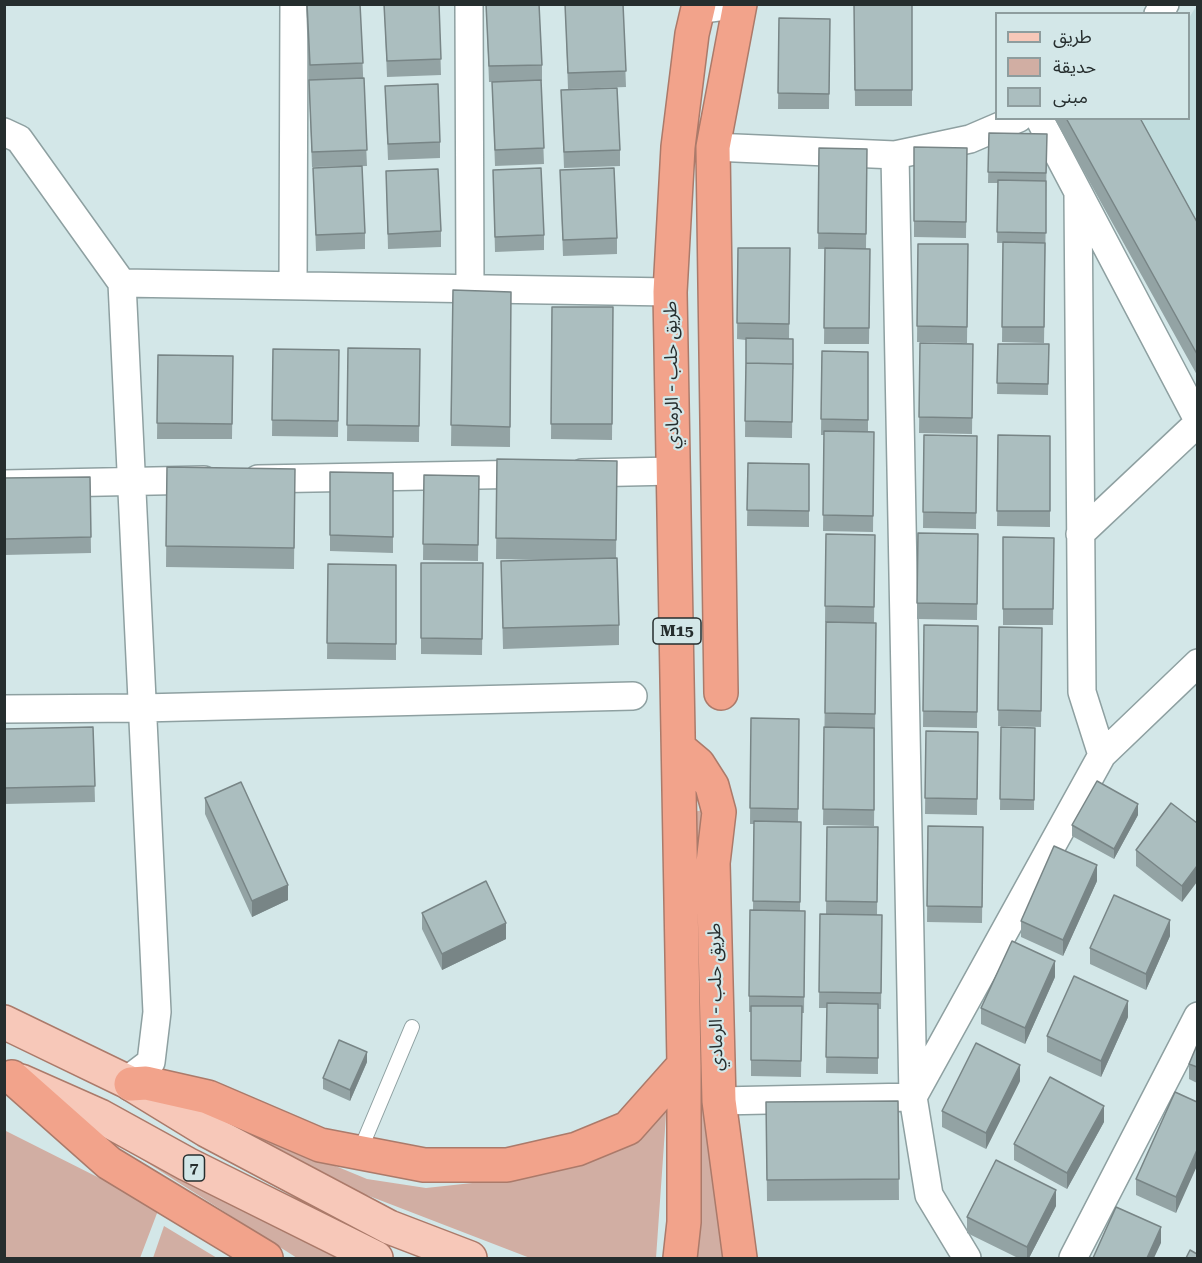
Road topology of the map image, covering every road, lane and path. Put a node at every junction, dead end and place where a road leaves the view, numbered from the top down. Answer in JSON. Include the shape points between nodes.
{"nodes":[{"id":1,"x":294,"y":4,"type":"edge"},
{"id":2,"x":469,"y":4,"type":"edge"},
{"id":3,"x":740,"y":5,"type":"edge"},
{"id":4,"x":698,"y":7,"type":"edge"},
{"id":5,"x":1014,"y":120,"type":"edge"},
{"id":6,"x":1040,"y":120,"type":"edge"},
{"id":7,"x":4,"y":132,"type":"edge"},
{"id":8,"x":713,"y":147,"type":"junction"},
{"id":9,"x":895,"y":155,"type":"junction"},
{"id":10,"x":1078,"y":195,"type":"junction"},
{"id":11,"x":122,"y":283,"type":"junction"},
{"id":12,"x":293,"y":286,"type":"junction"},
{"id":13,"x":470,"y":289,"type":"junction"},
{"id":14,"x":670,"y":292,"type":"junction"},
{"id":15,"x":1197,"y":421,"type":"edge"},
{"id":16,"x":674,"y":471,"type":"junction"},
{"id":17,"x":131,"y":482,"type":"junction"},
{"id":18,"x":4,"y":484,"type":"edge"},
{"id":19,"x":1080,"y":534,"type":"junction"},
{"id":20,"x":720,"y":598,"type":"junction"},
{"id":21,"x":677,"y":601,"type":"junction"},
{"id":22,"x":1197,"y":663,"type":"edge"},
{"id":23,"x":721,"y":693,"type":"dead end"},
{"id":24,"x":633,"y":696,"type":"dead end"},
{"id":25,"x":142,"y":708,"type":"junction"},
{"id":26,"x":4,"y":709,"type":"edge"},
{"id":27,"x":679,"y":748,"type":"junction"},
{"id":28,"x":1102,"y":755,"type":"junction"},
{"id":29,"x":1197,"y":1016,"type":"edge"},
{"id":30,"x":4,"y":1022,"type":"edge"},
{"id":31,"x":412,"y":1027,"type":"dead end"},
{"id":32,"x":684,"y":1065,"type":"junction"},
{"id":33,"x":8,"y":1075,"type":"edge"},
{"id":34,"x":128,"y":1083,"type":"junction"},
{"id":35,"x":912,"y":1097,"type":"junction"},
{"id":36,"x":719,"y":1101,"type":"junction"},
{"id":37,"x":359,"y":1153,"type":"junction"},
{"id":38,"x":266,"y":1258,"type":"edge"},
{"id":39,"x":376,"y":1258,"type":"edge"},
{"id":40,"x":470,"y":1258,"type":"edge"},
{"id":41,"x":680,"y":1258,"type":"edge"},
{"id":42,"x":740,"y":1258,"type":"edge"},
{"id":43,"x":967,"y":1258,"type":"edge"},
{"id":44,"x":1073,"y":1258,"type":"edge"}],
"edges":[{"from":1,"to":12,"type":"street"},
{"from":2,"to":13,"type":"street"},
{"from":3,"to":4,"type":"street"},
{"from":3,"to":8,"type":"highway","number":"M15"},
{"from":4,"to":14,"type":"highway","name":"طريق حلب - الرمادي","number":"M15","via":[[678,147]]},
{"from":5,"to":9,"type":"street","via":[[970,139]]},
{"from":6,"to":10,"type":"street"},
{"from":7,"to":11,"type":"street","via":[[18,139]]},
{"from":8,"to":9,"type":"street"},
{"from":8,"to":20,"type":"highway","number":"M15"},
{"from":9,"to":35,"type":"street"},
{"from":10,"to":15,"type":"street"},
{"from":10,"to":19,"type":"street"},
{"from":11,"to":12,"type":"street"},
{"from":11,"to":17,"type":"street"},
{"from":12,"to":13,"type":"street"},
{"from":13,"to":14,"type":"street"},
{"from":14,"to":16,"type":"highway","name":"طريق حلب - الرمادي","number":"M15"},
{"from":15,"to":19,"type":"street"},
{"from":16,"to":17,"type":"street"},
{"from":16,"to":21,"type":"highway","name":"طريق حلب - الرمادي","number":"M15"},
{"from":17,"to":18,"type":"street"},
{"from":17,"to":25,"type":"street"},
{"from":19,"to":28,"type":"street","via":[[1082,692]]},
{"from":20,"to":21,"type":"highway"},
{"from":20,"to":23,"type":"highway","number":"M15"},
{"from":21,"to":27,"type":"highway","name":"طريق حلب - الرمادي","number":"M15"},
{"from":22,"to":28,"type":"street"},
{"from":24,"to":25,"type":"street"},
{"from":25,"to":26,"type":"street"},
{"from":25,"to":34,"type":"street","via":[[157,1012],[151,1062]]},
{"from":27,"to":32,"type":"highway","name":"طريق حلب - الرمادي","number":"M15"},
{"from":27,"to":36,"type":"highway","name":"طريق حلب - الرمادي","via":[[698,764],[712,786],[719,812],[713,863]]},
{"from":28,"to":35,"type":"street"},
{"from":29,"to":44,"type":"street"},
{"from":30,"to":34,"type":"main road","number":"7"},
{"from":31,"to":37,"type":"lane"},
{"from":32,"to":37,"type":"highway","via":[[628,1128],[578,1149],[507,1165],[424,1165]]},
{"from":32,"to":41,"type":"highway","name":"طريق حلب - الرمادي","number":"M15","via":[[684,1221]]},
{"from":33,"to":38,"type":"highway","via":[[109,1163]]},
{"from":33,"to":39,"type":"main road","number":"7","via":[[100,1116]]},
{"from":34,"to":37,"type":"highway","via":[[146,1083],[208,1097],[320,1145]]},
{"from":34,"to":40,"type":"main road","number":"7","via":[[206,1130],[389,1227]]},
{"from":35,"to":36,"type":"street"},
{"from":35,"to":43,"type":"street","via":[[929,1195]]},
{"from":36,"to":42,"type":"highway","name":"طريق حلب - الرمادي"}]}
